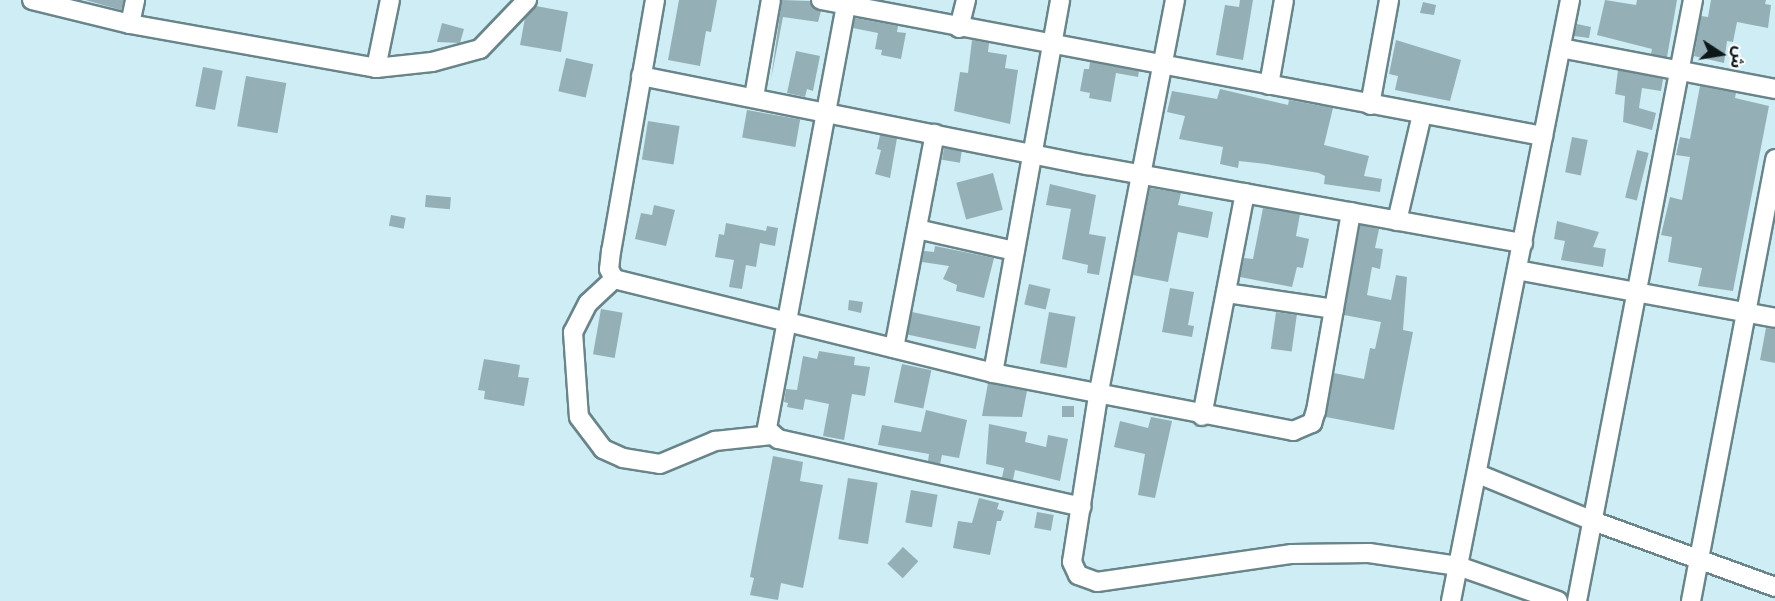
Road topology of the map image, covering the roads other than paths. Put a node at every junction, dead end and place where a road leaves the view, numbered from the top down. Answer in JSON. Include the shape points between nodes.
{"nodes":[{"id":1,"x":32,"y":0,"type":"edge"},
{"id":2,"x":135,"y":0,"type":"edge"},
{"id":3,"x":390,"y":0,"type":"edge"},
{"id":4,"x":527,"y":0,"type":"edge"},
{"id":5,"x":656,"y":0,"type":"edge"},
{"id":6,"x":771,"y":0,"type":"edge"},
{"id":7,"x":821,"y":0,"type":"edge"},
{"id":8,"x":966,"y":0,"type":"edge"},
{"id":9,"x":1060,"y":0,"type":"edge"},
{"id":10,"x":1175,"y":0,"type":"edge"},
{"id":11,"x":1284,"y":0,"type":"edge"},
{"id":12,"x":1389,"y":0,"type":"edge"},
{"id":13,"x":1570,"y":0,"type":"edge"},
{"id":14,"x":1693,"y":0,"type":"edge"},
{"id":15,"x":847,"y":3,"type":"edge"},
{"id":16,"x":130,"y":24,"type":"junction"},
{"id":17,"x":959,"y":28,"type":"junction"},
{"id":18,"x":1052,"y":45,"type":"junction"},
{"id":19,"x":1561,"y":48,"type":"junction"},
{"id":20,"x":1163,"y":65,"type":"junction"},
{"id":21,"x":376,"y":68,"type":"junction"},
{"id":22,"x":1680,"y":70,"type":"junction"},
{"id":23,"x":641,"y":76,"type":"junction"},
{"id":24,"x":1269,"y":85,"type":"junction"},
{"id":25,"x":1775,"y":89,"type":"edge"},
{"id":26,"x":754,"y":98,"type":"junction"},
{"id":27,"x":1370,"y":105,"type":"junction"},
{"id":28,"x":826,"y":112,"type":"junction"},
{"id":29,"x":1422,"y":114,"type":"junction"},
{"id":30,"x":935,"y":134,"type":"junction"},
{"id":31,"x":1543,"y":136,"type":"junction"},
{"id":32,"x":1032,"y":153,"type":"junction"},
{"id":33,"x":1775,"y":159,"type":"edge"},
{"id":34,"x":1139,"y":174,"type":"junction"},
{"id":35,"x":1245,"y":192,"type":"junction"},
{"id":36,"x":1351,"y":212,"type":"junction"},
{"id":37,"x":1397,"y":221,"type":"junction"},
{"id":38,"x":917,"y":229,"type":"junction"},
{"id":39,"x":1523,"y":243,"type":"junction"},
{"id":40,"x":1015,"y":251,"type":"junction"},
{"id":41,"x":1517,"y":270,"type":"junction"},
{"id":42,"x":615,"y":279,"type":"junction"},
{"id":43,"x":1226,"y":293,"type":"junction"},
{"id":44,"x":1636,"y":293,"type":"junction"},
{"id":45,"x":1334,"y":309,"type":"junction"},
{"id":46,"x":1747,"y":313,"type":"junction"},
{"id":47,"x":1775,"y":318,"type":"edge"},
{"id":48,"x":788,"y":322,"type":"junction"},
{"id":49,"x":894,"y":348,"type":"junction"},
{"id":50,"x":993,"y":373,"type":"junction"},
{"id":51,"x":1098,"y":396,"type":"junction"},
{"id":52,"x":1202,"y":416,"type":"junction"},
{"id":53,"x":772,"y":435,"type":"junction"},
{"id":54,"x":1478,"y":474,"type":"junction"},
{"id":55,"x":1081,"y":507,"type":"junction"},
{"id":56,"x":1593,"y":521,"type":"junction"},
{"id":57,"x":1698,"y":560,"type":"junction"},
{"id":58,"x":1458,"y":566,"type":"junction"},
{"id":59,"x":1775,"y":587,"type":"edge"},
{"id":60,"x":1451,"y":601,"type":"edge"},
{"id":61,"x":1558,"y":601,"type":"edge"},
{"id":62,"x":1577,"y":601,"type":"edge"},
{"id":63,"x":1691,"y":601,"type":"edge"}],
"edges":[{"from":1,"to":16,"type":"street"},
{"from":2,"to":16,"type":"street"},
{"from":3,"to":21,"type":"street"},
{"from":4,"to":21,"type":"street","via":[[480,49],[432,62]]},
{"from":5,"to":23,"type":"street"},
{"from":6,"to":26,"type":"street"},
{"from":7,"to":15,"type":"street"},
{"from":8,"to":17,"type":"street"},
{"from":9,"to":18,"type":"street"},
{"from":10,"to":20,"type":"street"},
{"from":11,"to":24,"type":"street"},
{"from":12,"to":27,"type":"street"},
{"from":13,"to":19,"type":"street"},
{"from":14,"to":22,"type":"street"},
{"from":15,"to":17,"type":"street"},
{"from":15,"to":28,"type":"street"},
{"from":16,"to":21,"type":"street"},
{"from":17,"to":18,"type":"street"},
{"from":18,"to":20,"type":"street"},
{"from":18,"to":32,"type":"street"},
{"from":19,"to":22,"type":"street"},
{"from":19,"to":31,"type":"street"},
{"from":20,"to":24,"type":"street"},
{"from":20,"to":34,"type":"street"},
{"from":22,"to":25,"type":"street"},
{"from":22,"to":44,"type":"street"},
{"from":23,"to":26,"type":"street"},
{"from":23,"to":42,"type":"street","via":[[611,250],[609,268]]},
{"from":24,"to":27,"type":"street"},
{"from":26,"to":28,"type":"street"},
{"from":27,"to":29,"type":"street"},
{"from":28,"to":30,"type":"street"},
{"from":28,"to":48,"type":"street"},
{"from":29,"to":31,"type":"street"},
{"from":29,"to":37,"type":"street"},
{"from":30,"to":32,"type":"street"},
{"from":30,"to":38,"type":"street"},
{"from":31,"to":39,"type":"street"},
{"from":32,"to":34,"type":"street"},
{"from":32,"to":40,"type":"street"},
{"from":33,"to":46,"type":"street"},
{"from":34,"to":35,"type":"street"},
{"from":34,"to":51,"type":"street"},
{"from":35,"to":36,"type":"street"},
{"from":35,"to":43,"type":"street"},
{"from":36,"to":37,"type":"street"},
{"from":36,"to":45,"type":"street"},
{"from":37,"to":39,"type":"street"},
{"from":38,"to":40,"type":"street"},
{"from":38,"to":49,"type":"street"},
{"from":39,"to":41,"type":"street"},
{"from":40,"to":50,"type":"street"},
{"from":41,"to":44,"type":"street"},
{"from":41,"to":54,"type":"street"},
{"from":42,"to":48,"type":"street"},
{"from":42,"to":53,"type":"street","via":[[588,303],[573,332],[579,417],[603,449],[623,458],[660,464],[715,441]]},
{"from":43,"to":45,"type":"street"},
{"from":43,"to":52,"type":"street"},
{"from":44,"to":46,"type":"street"},
{"from":44,"to":56,"type":"street"},
{"from":45,"to":52,"type":"street","via":[[1316,411],[1305,428],[1293,431]]},
{"from":46,"to":47,"type":"street"},
{"from":46,"to":57,"type":"street"},
{"from":48,"to":49,"type":"street"},
{"from":48,"to":53,"type":"street","via":[[766,421]]},
{"from":49,"to":50,"type":"street"},
{"from":50,"to":51,"type":"street"},
{"from":51,"to":52,"type":"street"},
{"from":51,"to":55,"type":"street"},
{"from":53,"to":55,"type":"street","via":[[778,440]]},
{"from":54,"to":56,"type":"street"},
{"from":54,"to":58,"type":"street"},
{"from":55,"to":58,"type":"street","via":[[1072,562],[1084,580],[1172,573],[1292,554],[1338,552]]},
{"from":56,"to":57,"type":"street"},
{"from":56,"to":62,"type":"street"},
{"from":57,"to":59,"type":"street"},
{"from":57,"to":63,"type":"street"},
{"from":58,"to":60,"type":"street"},
{"from":58,"to":61,"type":"street"}]}
